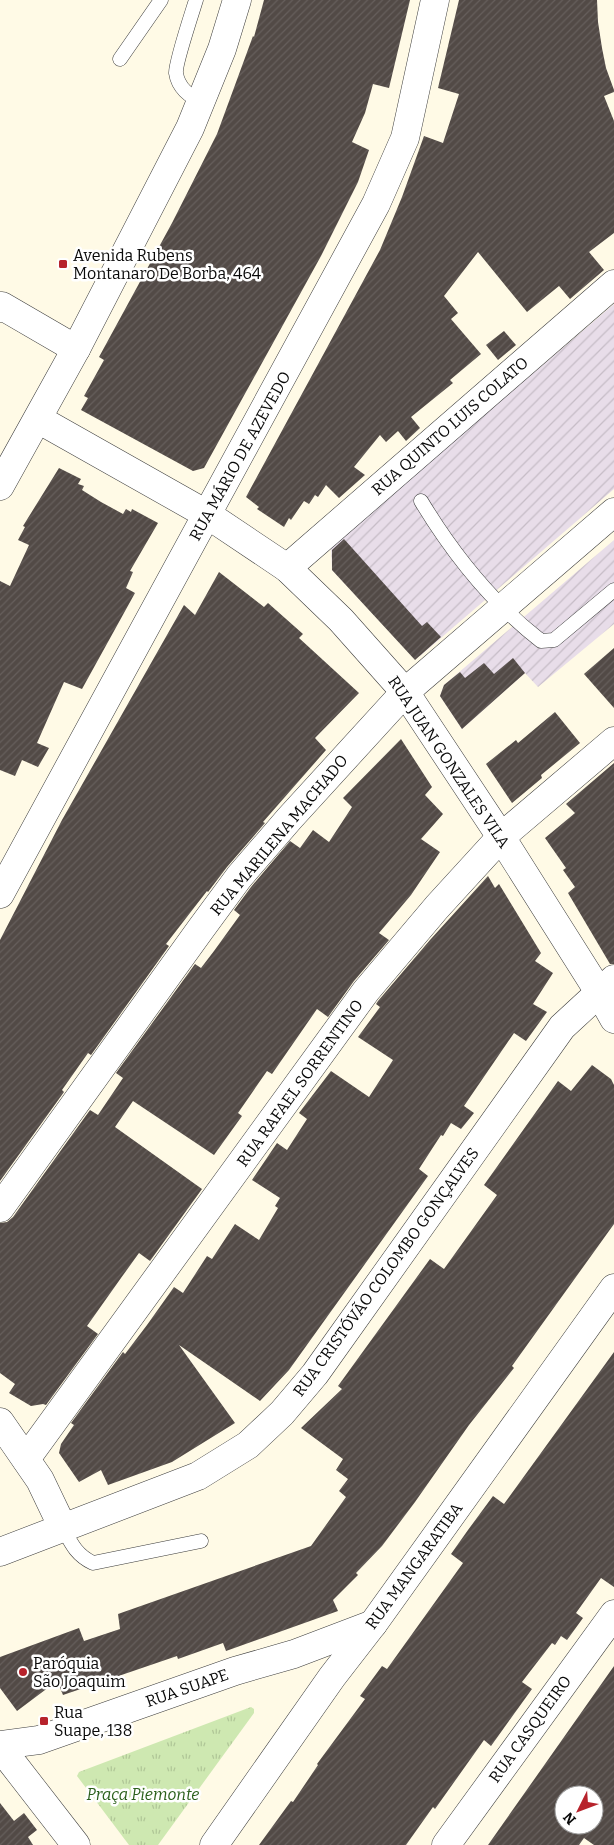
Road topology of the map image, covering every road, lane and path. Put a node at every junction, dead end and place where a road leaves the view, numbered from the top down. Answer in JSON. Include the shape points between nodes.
{"nodes":[{"id":1,"x":161,"y":0,"type":"edge"},
{"id":2,"x":196,"y":0,"type":"edge"},
{"id":3,"x":237,"y":0,"type":"edge"},
{"id":4,"x":435,"y":0,"type":"edge"},
{"id":5,"x":120,"y":58,"type":"dead end"},
{"id":6,"x":202,"y":101,"type":"junction"},
{"id":7,"x":614,"y":284,"type":"edge"},
{"id":8,"x":0,"y":308,"type":"edge"},
{"id":9,"x":76,"y":349,"type":"junction"},
{"id":10,"x":38,"y":419,"type":"junction"},
{"id":11,"x":0,"y":486,"type":"edge"},
{"id":12,"x":421,"y":501,"type":"dead end"},
{"id":13,"x":614,"y":512,"type":"edge"},
{"id":14,"x":208,"y":515,"type":"junction"},
{"id":15,"x":287,"y":568,"type":"junction"},
{"id":16,"x":614,"y":590,"type":"edge"},
{"id":17,"x":503,"y":608,"type":"junction"},
{"id":18,"x":405,"y":692,"type":"junction"},
{"id":19,"x":614,"y":741,"type":"edge"},
{"id":20,"x":501,"y":837,"type":"junction"},
{"id":21,"x":0,"y":894,"type":"edge"},
{"id":22,"x":606,"y":985,"type":"edge"},
{"id":23,"x":614,"y":1019,"type":"edge"},
{"id":24,"x":0,"y":1208,"type":"edge"},
{"id":25,"x":614,"y":1288,"type":"edge"},
{"id":26,"x":0,"y":1422,"type":"edge"},
{"id":27,"x":26,"y":1459,"type":"junction"},
{"id":28,"x":63,"y":1528,"type":"junction"},
{"id":29,"x":201,"y":1541,"type":"dead end"},
{"id":30,"x":0,"y":1552,"type":"edge"},
{"id":31,"x":614,"y":1614,"type":"edge"},
{"id":32,"x":373,"y":1624,"type":"junction"},
{"id":33,"x":0,"y":1746,"type":"edge"},
{"id":34,"x":76,"y":1845,"type":"edge"},
{"id":35,"x":214,"y":1845,"type":"edge"},
{"id":36,"x":446,"y":1845,"type":"edge"}],
"edges":[{"from":1,"to":5,"type":"lane"},
{"from":2,"to":6,"type":"lane","via":[[176,72],[182,88],[191,98]]},
{"from":3,"to":6,"type":"street"},
{"from":4,"to":14,"type":"street","name":"RUA MÁRIO DE AZEVEDO","via":[[405,138],[376,204]]},
{"from":6,"to":9,"type":"street"},
{"from":7,"to":15,"type":"street","name":"RUA QUINTO LUIS COLATO"},
{"from":8,"to":9,"type":"street","via":[[2,306]]},
{"from":9,"to":10,"type":"street"},
{"from":10,"to":11,"type":"street"},
{"from":10,"to":14,"type":"street","name":"RUA JUAN GONZALES VILA"},
{"from":12,"to":17,"type":"lane","via":[[456,555]]},
{"from":13,"to":17,"type":"street","name":"RUA MARILENA MACHADO"},
{"from":14,"to":15,"type":"street","name":"RUA JUAN GONZALES VILA"},
{"from":14,"to":21,"type":"street","name":"RUA MÁRIO DE AZEVEDO"},
{"from":15,"to":18,"type":"street","name":"RUA JUAN GONZALES VILA","via":[[341,620]]},
{"from":16,"to":17,"type":"lane","via":[[554,640],[541,641]]},
{"from":17,"to":18,"type":"street","name":"RUA MARILENA MACHADO"},
{"from":18,"to":20,"type":"street","name":"RUA JUAN GONZALES VILA"},
{"from":18,"to":24,"type":"street","name":"RUA MARILENA MACHADO","via":[[239,877]]},
{"from":19,"to":20,"type":"street","name":"RUA RAFAEL SORRENTINO"},
{"from":20,"to":22,"type":"street","name":"RUA JUAN GONZALES VILA"},
{"from":20,"to":27,"type":"street","name":"RUA RAFAEL SORRENTINO","via":[[366,991]]},
{"from":22,"to":23,"type":"street","name":"RUA JUAN GONZALES VILA"},
{"from":22,"to":28,"type":"street","name":"RUA CRISTÓVÃO COLOMBO GONÇALVES","via":[[562,1027],[315,1374],[282,1413],[248,1445],[198,1476]]},
{"from":25,"to":32,"type":"street","name":"RUA MANGARATIBA"},
{"from":26,"to":27,"type":"street"},
{"from":27,"to":28,"type":"street"},
{"from":28,"to":29,"type":"lane","via":[[75,1551],[93,1563]]},
{"from":28,"to":30,"type":"street","name":"RUA CRISTÓVÃO COLOMBO GONÇALVES"},
{"from":31,"to":36,"type":"street","name":"RUA CASQUEIRO"},
{"from":32,"to":33,"type":"street","name":"RUA SUAPE","via":[[40,1740]]},
{"from":32,"to":35,"type":"street","name":"RUA MANGARATIBA"},
{"from":33,"to":34,"type":"street"}]}
